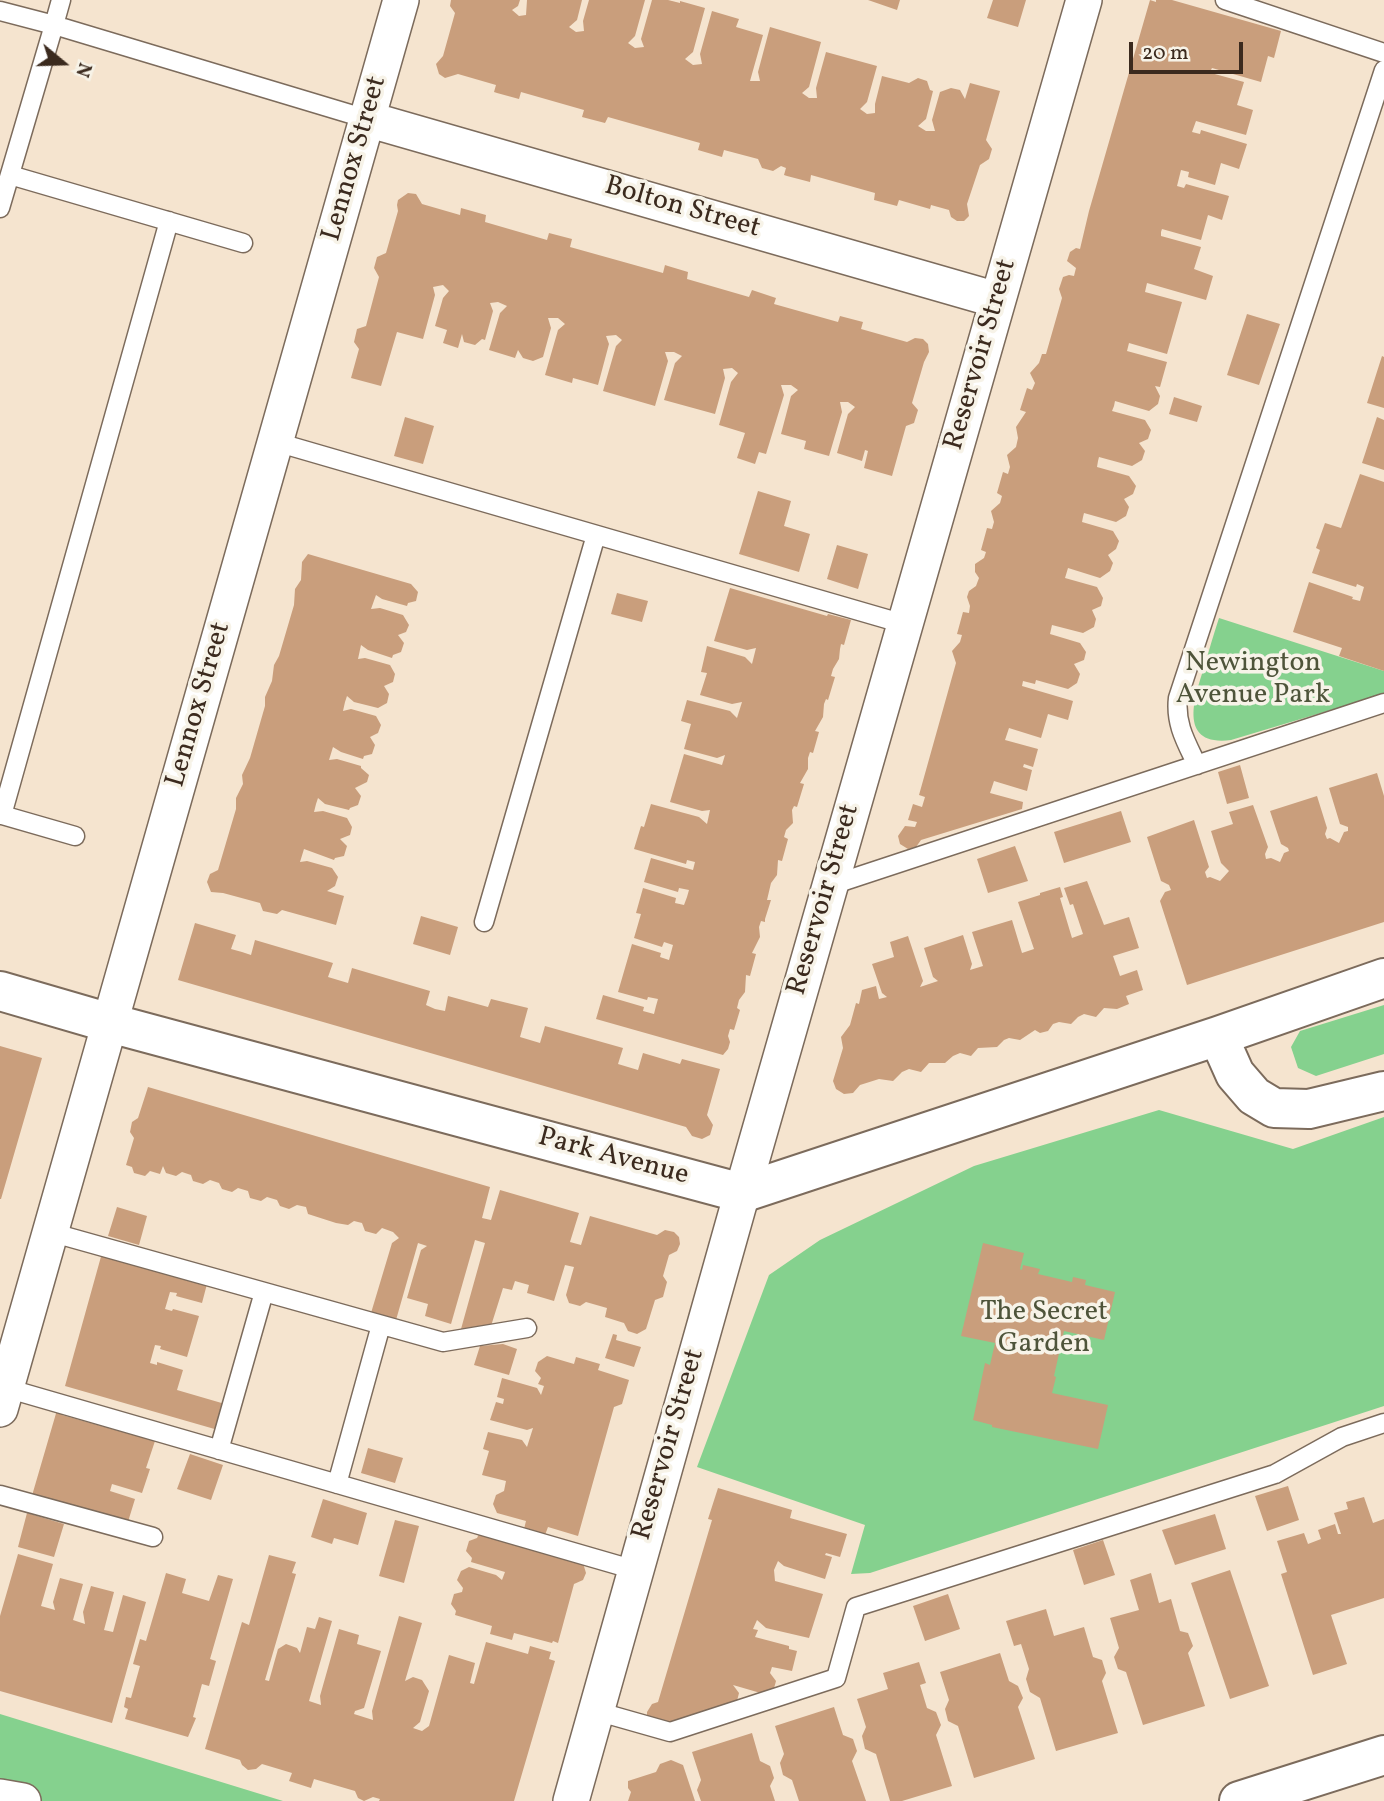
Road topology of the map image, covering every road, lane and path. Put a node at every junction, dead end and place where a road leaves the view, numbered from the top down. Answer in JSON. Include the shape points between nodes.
{"nodes":[{"id":1,"x":61,"y":0,"type":"edge"},
{"id":2,"x":401,"y":0,"type":"edge"},
{"id":3,"x":1084,"y":0,"type":"edge"},
{"id":4,"x":1224,"y":0,"type":"edge"},
{"id":5,"x":0,"y":11,"type":"edge"},
{"id":6,"x":54,"y":25,"type":"junction"},
{"id":7,"x":1384,"y":52,"type":"edge"},
{"id":8,"x":1384,"y":70,"type":"edge"},
{"id":9,"x":367,"y":119,"type":"junction"},
{"id":10,"x":10,"y":175,"type":"junction"},
{"id":11,"x":0,"y":208,"type":"edge"},
{"id":12,"x":169,"y":221,"type":"junction"},
{"id":13,"x":243,"y":243,"type":"dead end"},
{"id":14,"x":997,"y":300,"type":"junction"},
{"id":15,"x":276,"y":442,"type":"junction"},
{"id":16,"x":596,"y":535,"type":"junction"},
{"id":17,"x":904,"y":624,"type":"junction"},
{"id":18,"x":1384,"y":703,"type":"edge"},
{"id":19,"x":1197,"y":765,"type":"junction"},
{"id":20,"x":1,"y":815,"type":"edge"},
{"id":21,"x":75,"y":836,"type":"dead end"},
{"id":22,"x":829,"y":886,"type":"junction"},
{"id":23,"x":484,"y":922,"type":"dead end"},
{"id":24,"x":1384,"y":978,"type":"edge"},
{"id":25,"x":0,"y":991,"type":"edge"},
{"id":26,"x":110,"y":1023,"type":"junction"},
{"id":27,"x":1218,"y":1036,"type":"junction"},
{"id":28,"x":1384,"y":1091,"type":"edge"},
{"id":29,"x":742,"y":1192,"type":"junction"},
{"id":30,"x":50,"y":1232,"type":"junction"},
{"id":31,"x":264,"y":1292,"type":"junction"},
{"id":32,"x":381,"y":1325,"type":"junction"},
{"id":33,"x":527,"y":1328,"type":"dead end"},
{"id":34,"x":3,"y":1399,"type":"edge"},
{"id":35,"x":1384,"y":1423,"type":"edge"},
{"id":36,"x":219,"y":1450,"type":"junction"},
{"id":37,"x":337,"y":1483,"type":"junction"},
{"id":38,"x":0,"y":1495,"type":"edge"},
{"id":39,"x":153,"y":1536,"type":"dead end"},
{"id":40,"x":635,"y":1570,"type":"junction"},
{"id":41,"x":596,"y":1711,"type":"junction"},
{"id":42,"x":1384,"y":1755,"type":"edge"},
{"id":43,"x":0,"y":1797,"type":"edge"},
{"id":44,"x":23,"y":1801,"type":"edge"},
{"id":45,"x":570,"y":1801,"type":"edge"},
{"id":46,"x":1239,"y":1801,"type":"edge"}],
"edges":[{"from":1,"to":6,"type":"lane"},
{"from":2,"to":9,"type":"street","name":"Lennox Street"},
{"from":3,"to":14,"type":"street","name":"Reservoir Street"},
{"from":4,"to":7,"type":"lane"},
{"from":5,"to":6,"type":"lane"},
{"from":6,"to":9,"type":"lane"},
{"from":6,"to":10,"type":"lane"},
{"from":8,"to":19,"type":"lane","via":[[1178,698],[1178,724]]},
{"from":9,"to":14,"type":"street","name":"Bolton Street"},
{"from":9,"to":15,"type":"street","name":"Lennox Street"},
{"from":10,"to":11,"type":"lane"},
{"from":10,"to":12,"type":"lane"},
{"from":12,"to":13,"type":"lane"},
{"from":12,"to":20,"type":"lane"},
{"from":14,"to":17,"type":"street","name":"Reservoir Street"},
{"from":15,"to":16,"type":"lane"},
{"from":15,"to":26,"type":"street","name":"Lennox Street"},
{"from":16,"to":17,"type":"lane"},
{"from":16,"to":23,"type":"lane"},
{"from":17,"to":22,"type":"street","name":"Reservoir Street"},
{"from":18,"to":19,"type":"lane"},
{"from":19,"to":22,"type":"lane"},
{"from":20,"to":21,"type":"lane"},
{"from":22,"to":29,"type":"street","name":"Reservoir Street"},
{"from":24,"to":27,"type":"street"},
{"from":25,"to":26,"type":"street","name":"Park Avenue"},
{"from":26,"to":29,"type":"street","name":"Park Avenue"},
{"from":26,"to":30,"type":"street","name":"Lennox Street"},
{"from":27,"to":28,"type":"street","via":[[1235,1074],[1254,1096],[1274,1108],[1308,1110]]},
{"from":27,"to":29,"type":"street"},
{"from":29,"to":40,"type":"street","name":"Reservoir Street"},
{"from":30,"to":31,"type":"lane"},
{"from":30,"to":34,"type":"street","name":"Lennox Street"},
{"from":31,"to":32,"type":"lane"},
{"from":31,"to":36,"type":"lane"},
{"from":32,"to":33,"type":"lane","via":[[443,1342]]},
{"from":32,"to":37,"type":"lane"},
{"from":34,"to":36,"type":"lane"},
{"from":35,"to":41,"type":"lane","via":[[1342,1437],[1275,1474],[856,1607],[836,1678],[670,1732]]},
{"from":36,"to":37,"type":"lane"},
{"from":37,"to":40,"type":"lane"},
{"from":38,"to":39,"type":"lane"},
{"from":40,"to":41,"type":"street","name":"Reservoir Street"},
{"from":41,"to":45,"type":"street","name":"Reservoir Street"},
{"from":42,"to":46,"type":"street"},
{"from":43,"to":44,"type":"street"}]}
